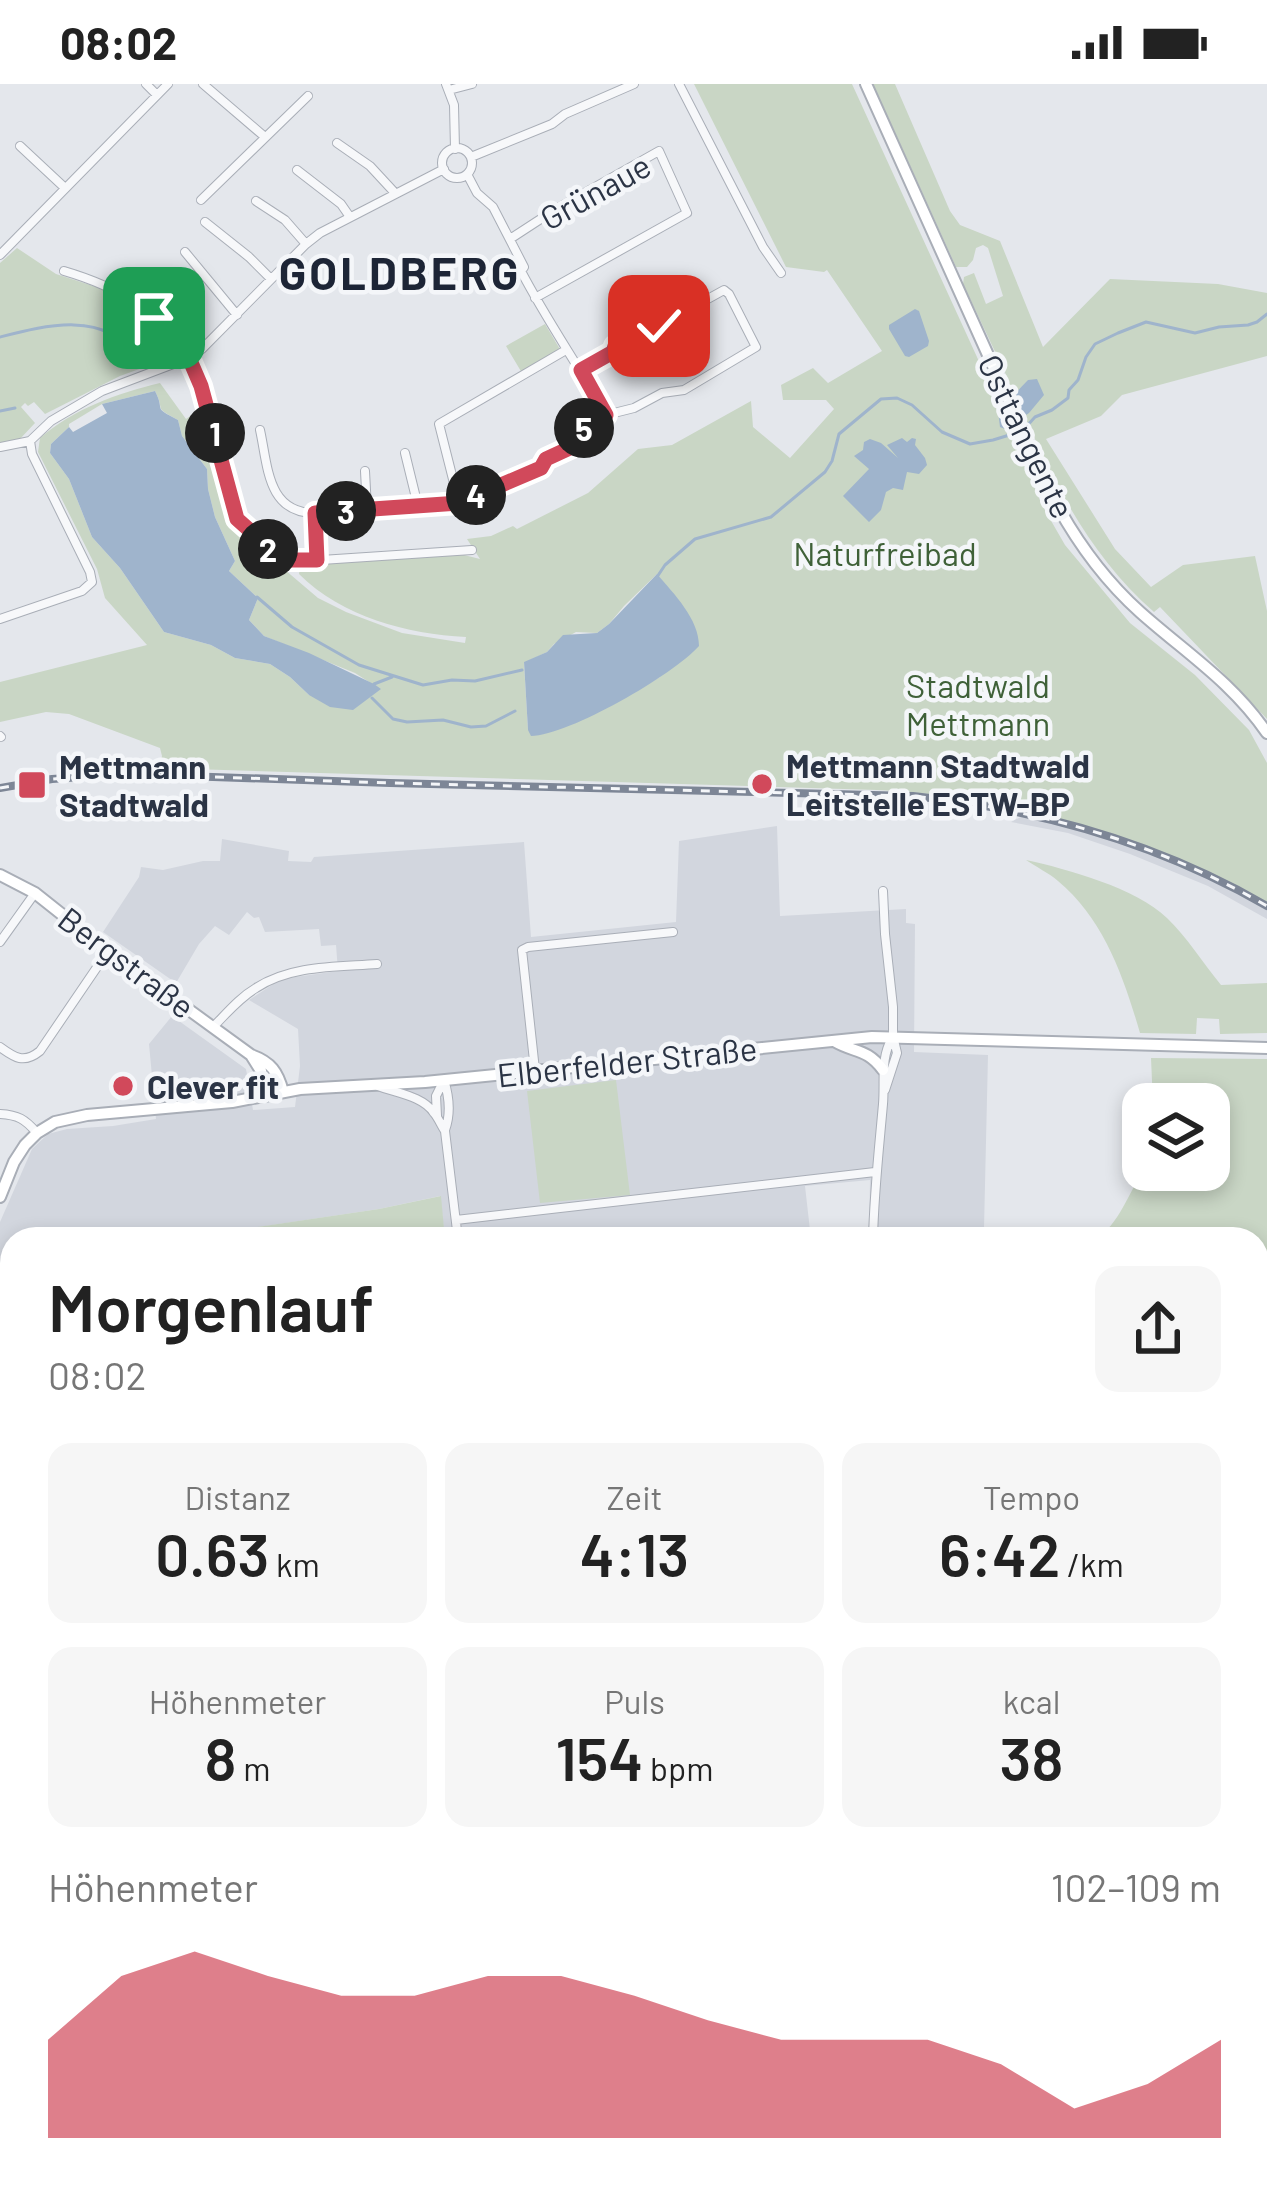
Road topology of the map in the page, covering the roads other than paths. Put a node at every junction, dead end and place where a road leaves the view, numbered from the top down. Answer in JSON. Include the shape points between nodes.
{"nodes":[{"id":1,"x":146,"y":84,"type":"edge"},
{"id":2,"x":168,"y":84,"type":"edge"},
{"id":3,"x":203,"y":84,"type":"edge"},
{"id":4,"x":472,"y":84,"type":"edge"},
{"id":5,"x":634,"y":84,"type":"edge"},
{"id":6,"x":679,"y":84,"type":"edge"},
{"id":7,"x":866,"y":84,"type":"edge"},
{"id":8,"x":447,"y":87,"type":"edge"},
{"id":9,"x":157,"y":95,"type":"junction"},
{"id":10,"x":308,"y":96,"type":"dead end"},
{"id":11,"x":265,"y":137,"type":"junction"},
{"id":12,"x":337,"y":142,"type":"dead end"},
{"id":13,"x":20,"y":146,"type":"dead end"},
{"id":14,"x":454,"y":148,"type":"junction"},
{"id":15,"x":471,"y":157,"type":"junction"},
{"id":16,"x":444,"y":169,"type":"junction"},
{"id":17,"x":296,"y":170,"type":"dead end"},
{"id":18,"x":467,"y":174,"type":"junction"},
{"id":19,"x":65,"y":188,"type":"junction"},
{"id":20,"x":395,"y":193,"type":"junction"},
{"id":21,"x":201,"y":200,"type":"dead end"},
{"id":22,"x":256,"y":200,"type":"dead end"},
{"id":23,"x":350,"y":217,"type":"junction"},
{"id":24,"x":205,"y":222,"type":"dead end"},
{"id":25,"x":510,"y":239,"type":"junction"},
{"id":26,"x":306,"y":244,"type":"junction"},
{"id":27,"x":185,"y":252,"type":"dead end"},
{"id":28,"x":0,"y":255,"type":"edge"},
{"id":29,"x":64,"y":271,"type":"dead end"},
{"id":30,"x":782,"y":273,"type":"dead end"},
{"id":31,"x":271,"y":280,"type":"junction"},
{"id":32,"x":535,"y":298,"type":"junction"},
{"id":33,"x":237,"y":315,"type":"junction"},
{"id":34,"x":566,"y":350,"type":"junction"},
{"id":35,"x":189,"y":358,"type":"junction"},
{"id":36,"x":581,"y":370,"type":"junction"},
{"id":37,"x":606,"y":415,"type":"junction"},
{"id":38,"x":260,"y":430,"type":"dead end"},
{"id":39,"x":30,"y":441,"type":"junction"},
{"id":40,"x":0,"y":447,"type":"edge"},
{"id":41,"x":405,"y":453,"type":"dead end"},
{"id":42,"x":365,"y":471,"type":"dead end"},
{"id":43,"x":459,"y":503,"type":"junction"},
{"id":44,"x":418,"y":506,"type":"junction"},
{"id":45,"x":367,"y":509,"type":"junction"},
{"id":46,"x":315,"y":513,"type":"junction"},
{"id":47,"x":472,"y":550,"type":"dead end"},
{"id":48,"x":317,"y":560,"type":"junction"},
{"id":49,"x":0,"y":619,"type":"edge"},
{"id":50,"x":1267,"y":733,"type":"edge"},
{"id":51,"x":0,"y":875,"type":"edge"},
{"id":52,"x":883,"y":891,"type":"dead end"},
{"id":53,"x":35,"y":893,"type":"junction"},
{"id":54,"x":673,"y":932,"type":"dead end"},
{"id":55,"x":0,"y":942,"type":"edge"},
{"id":56,"x":108,"y":951,"type":"junction"},
{"id":57,"x":377,"y":964,"type":"dead end"},
{"id":58,"x":213,"y":1027,"type":"junction"},
{"id":59,"x":892,"y":1036,"type":"junction"},
{"id":60,"x":831,"y":1040,"type":"junction"},
{"id":61,"x":0,"y":1047,"type":"edge"},
{"id":62,"x":1267,"y":1048,"type":"edge"},
{"id":63,"x":251,"y":1054,"type":"junction"},
{"id":64,"x":535,"y":1070,"type":"junction"},
{"id":65,"x":883,"y":1070,"type":"junction"},
{"id":66,"x":444,"y":1080,"type":"junction"},
{"id":67,"x":376,"y":1085,"type":"junction"},
{"id":68,"x":884,"y":1091,"type":"junction"},
{"id":69,"x":283,"y":1092,"type":"junction"},
{"id":70,"x":266,"y":1096,"type":"junction"},
{"id":71,"x":0,"y":1114,"type":"edge"},
{"id":72,"x":437,"y":1117,"type":"junction"},
{"id":73,"x":445,"y":1131,"type":"junction"},
{"id":74,"x":37,"y":1133,"type":"junction"},
{"id":75,"x":875,"y":1172,"type":"junction"},
{"id":76,"x":0,"y":1197,"type":"edge"},
{"id":77,"x":456,"y":1220,"type":"junction"},
{"id":78,"x":457,"y":1227,"type":"edge"},
{"id":79,"x":873,"y":1227,"type":"edge"}],
"edges":[{"from":1,"to":9,"type":"street"},
{"from":2,"to":9,"type":"street"},
{"from":3,"to":11,"type":"street"},
{"from":4,"to":8,"type":"street"},
{"from":5,"to":15,"type":"street"},
{"from":6,"to":30,"type":"street"},
{"from":7,"to":50,"type":"main road","name":"Osttangente","via":[[1064,517],[1104,575],[1228,685]]},
{"from":8,"to":14,"type":"street"},
{"from":9,"to":19,"type":"street"},
{"from":10,"to":11,"type":"street"},
{"from":11,"to":21,"type":"street"},
{"from":12,"to":20,"type":"street"},
{"from":13,"to":19,"type":"street"},
{"from":14,"to":15,"type":"street"},
{"from":14,"to":16,"type":"street"},
{"from":15,"to":18,"type":"street"},
{"from":16,"to":18,"type":"street"},
{"from":16,"to":20,"type":"street"},
{"from":17,"to":23,"type":"street"},
{"from":18,"to":25,"type":"street"},
{"from":19,"to":28,"type":"street"},
{"from":20,"to":23,"type":"street"},
{"from":22,"to":26,"type":"street"},
{"from":23,"to":26,"type":"street"},
{"from":24,"to":31,"type":"street"},
{"from":25,"to":32,"type":"street"},
{"from":25,"to":32,"type":"street","name":"Grünaue","via":[[659,152],[675,182],[687,213]]},
{"from":26,"to":31,"type":"street"},
{"from":27,"to":33,"type":"street"},
{"from":29,"to":35,"type":"street","via":[[135,302]]},
{"from":31,"to":33,"type":"street"},
{"from":32,"to":34,"type":"street"},
{"from":33,"to":35,"type":"street"},
{"from":34,"to":36,"type":"street"},
{"from":34,"to":43,"type":"street","via":[[440,424]]},
{"from":35,"to":39,"type":"street","via":[[102,391]]},
{"from":35,"to":48,"type":"street","via":[[237,519],[283,560]]},
{"from":36,"to":37,"type":"street"},
{"from":36,"to":37,"type":"street","via":[[720,291],[729,294],[756,347],[684,390]]},
{"from":37,"to":43,"type":"street","via":[[541,468]]},
{"from":38,"to":46,"type":"street","via":[[277,496]]},
{"from":39,"to":40,"type":"street"},
{"from":39,"to":49,"type":"street","via":[[92,582]]},
{"from":41,"to":44,"type":"street"},
{"from":42,"to":45,"type":"street"},
{"from":43,"to":44,"type":"street"},
{"from":44,"to":45,"type":"street"},
{"from":45,"to":46,"type":"street"},
{"from":46,"to":48,"type":"street"},
{"from":47,"to":48,"type":"street"},
{"from":51,"to":53,"type":"main road","name":"Bergstraße"},
{"from":52,"to":59,"type":"street"},
{"from":53,"to":55,"type":"street"},
{"from":53,"to":56,"type":"main road","name":"Bergstraße"},
{"from":54,"to":64,"type":"street","via":[[522,950]]},
{"from":56,"to":58,"type":"main road","name":"Bergstraße"},
{"from":56,"to":61,"type":"street","via":[[40,1051],[19,1059]]},
{"from":57,"to":58,"type":"street","via":[[271,980]]},
{"from":58,"to":63,"type":"main road","name":"Bergstraße"},
{"from":59,"to":60,"type":"main road","name":"Elberfelder Straße"},
{"from":59,"to":62,"type":"main road","name":"Elberfelder Straße"},
{"from":59,"to":65,"type":"street"},
{"from":59,"to":68,"type":"street","via":[[897,1053]]},
{"from":60,"to":64,"type":"main road","name":"Elberfelder Straße"},
{"from":60,"to":65,"type":"main road","via":[[869,1054]]},
{"from":63,"to":69,"type":"main road","name":"Bergstraße","via":[[277,1072]]},
{"from":63,"to":70,"type":"main road"},
{"from":64,"to":66,"type":"main road","name":"Elberfelder Straße"},
{"from":65,"to":68,"type":"street"},
{"from":66,"to":67,"type":"main road","name":"Elberfelder Straße"},
{"from":66,"to":72,"type":"street"},
{"from":66,"to":73,"type":"street"},
{"from":67,"to":69,"type":"main road","name":"Elberfelder Straße"},
{"from":67,"to":72,"type":"street","via":[[414,1098]]},
{"from":68,"to":75,"type":"street"},
{"from":69,"to":70,"type":"main road","name":"Elberfelder Straße"},
{"from":70,"to":74,"type":"main road","name":"Elberfelder Straße","via":[[74,1117]]},
{"from":71,"to":74,"type":"street","via":[[26,1119]]},
{"from":72,"to":73,"type":"street"},
{"from":73,"to":77,"type":"street"},
{"from":74,"to":76,"type":"main road"},
{"from":75,"to":77,"type":"street"},
{"from":75,"to":79,"type":"street"},
{"from":77,"to":78,"type":"street"}]}
